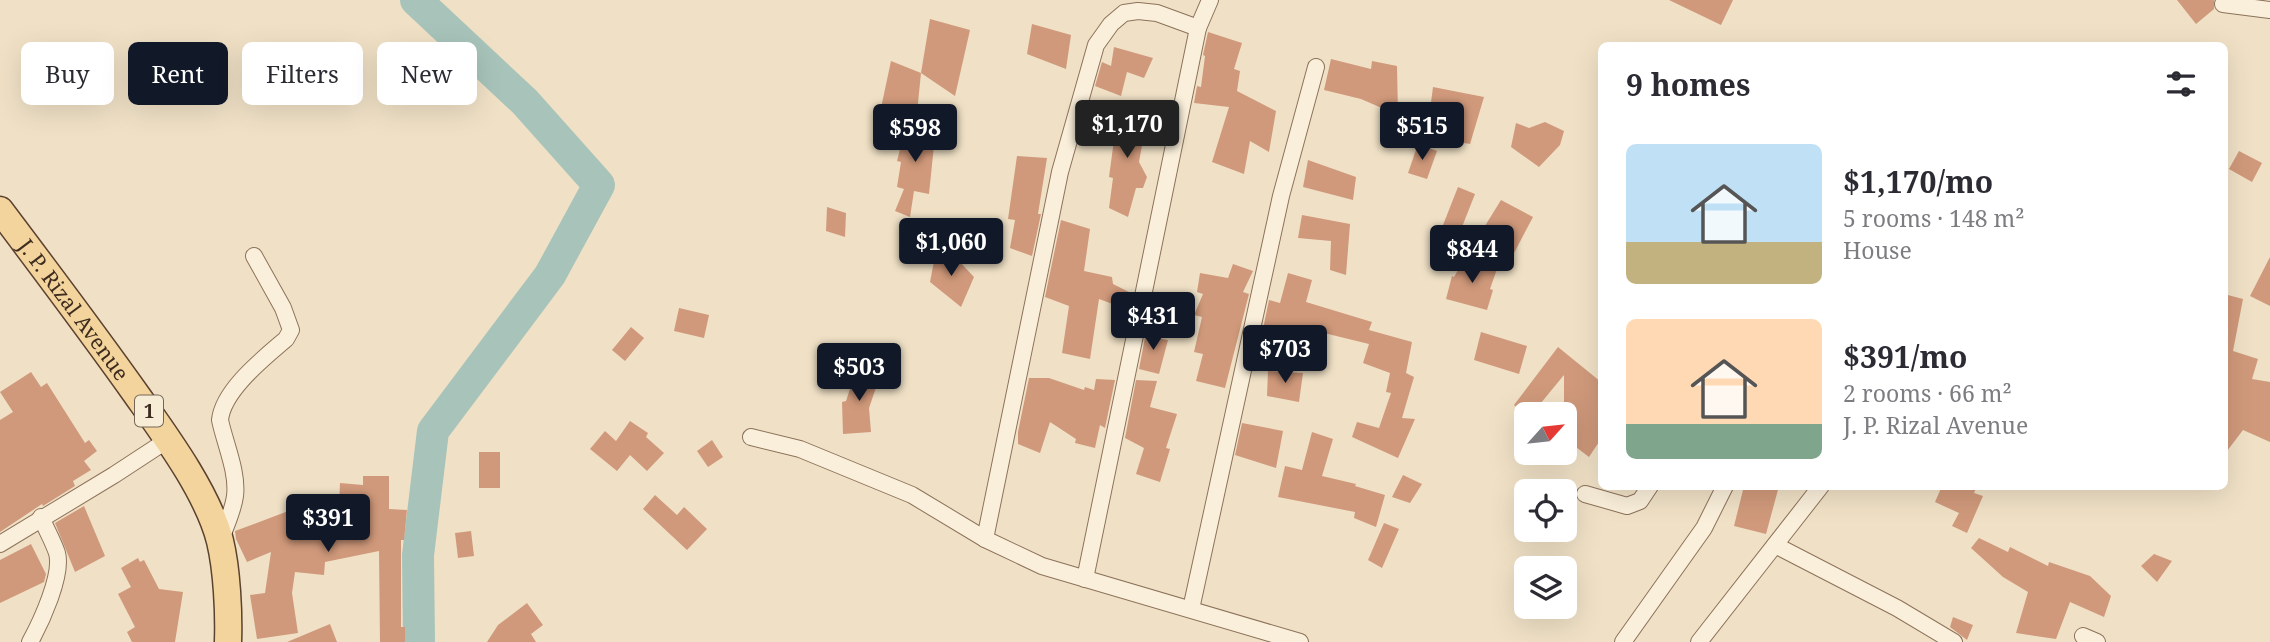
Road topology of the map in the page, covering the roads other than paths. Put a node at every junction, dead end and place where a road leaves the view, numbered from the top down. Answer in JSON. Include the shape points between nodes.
{"nodes":[{"id":1,"x":1210,"y":0,"type":"edge"},
{"id":2,"x":2223,"y":4,"type":"dead end"},
{"id":3,"x":2270,"y":10,"type":"edge"},
{"id":4,"x":1198,"y":29,"type":"junction"},
{"id":5,"x":1316,"y":67,"type":"dead end"},
{"id":6,"x":0,"y":210,"type":"edge"},
{"id":7,"x":254,"y":256,"type":"dead end"},
{"id":8,"x":751,"y":437,"type":"dead end"},
{"id":9,"x":169,"y":439,"type":"junction"},
{"id":10,"x":1647,"y":490,"type":"edge"},
{"id":11,"x":1723,"y":490,"type":"edge"},
{"id":12,"x":1818,"y":490,"type":"edge"},
{"id":13,"x":1585,"y":494,"type":"dead end"},
{"id":14,"x":41,"y":517,"type":"junction"},
{"id":15,"x":985,"y":539,"type":"junction"},
{"id":16,"x":220,"y":541,"type":"junction"},
{"id":17,"x":0,"y":544,"type":"edge"},
{"id":18,"x":1775,"y":545,"type":"junction"},
{"id":19,"x":1085,"y":579,"type":"junction"},
{"id":20,"x":1192,"y":609,"type":"junction"},
{"id":21,"x":30,"y":642,"type":"edge"},
{"id":22,"x":228,"y":642,"type":"edge"},
{"id":23,"x":1300,"y":642,"type":"edge"},
{"id":24,"x":1623,"y":642,"type":"edge"},
{"id":25,"x":1699,"y":642,"type":"edge"},
{"id":26,"x":1954,"y":642,"type":"edge"}],
"edges":[{"from":1,"to":4,"type":"street"},
{"from":2,"to":3,"type":"street"},
{"from":4,"to":15,"type":"street","via":[[1138,10],[1124,13],[1096,45],[1060,172]]},
{"from":4,"to":19,"type":"street"},
{"from":5,"to":20,"type":"street","via":[[1278,209]]},
{"from":6,"to":9,"type":"main road","name":"J. P. Rizal Avenue","number":"1"},
{"from":7,"to":16,"type":"street","via":[[291,330],[233,390],[221,412],[235,494]]},
{"from":8,"to":15,"type":"street","via":[[800,449],[912,495]]},
{"from":9,"to":14,"type":"street"},
{"from":9,"to":16,"type":"main road","name":"J. P. Rizal Avenue","number":"1","via":[[202,497]]},
{"from":10,"to":13,"type":"street","via":[[1640,501],[1628,506]]},
{"from":11,"to":24,"type":"street","via":[[1704,528]]},
{"from":12,"to":18,"type":"street"},
{"from":14,"to":17,"type":"street"},
{"from":14,"to":21,"type":"street","via":[[58,556],[43,620]]},
{"from":15,"to":19,"type":"street","via":[[1042,566]]},
{"from":16,"to":22,"type":"main road","name":"J. P. Rizal Avenue","number":"1"},
{"from":18,"to":25,"type":"street"},
{"from":18,"to":26,"type":"street"},
{"from":19,"to":20,"type":"street"},
{"from":20,"to":23,"type":"street"}]}
